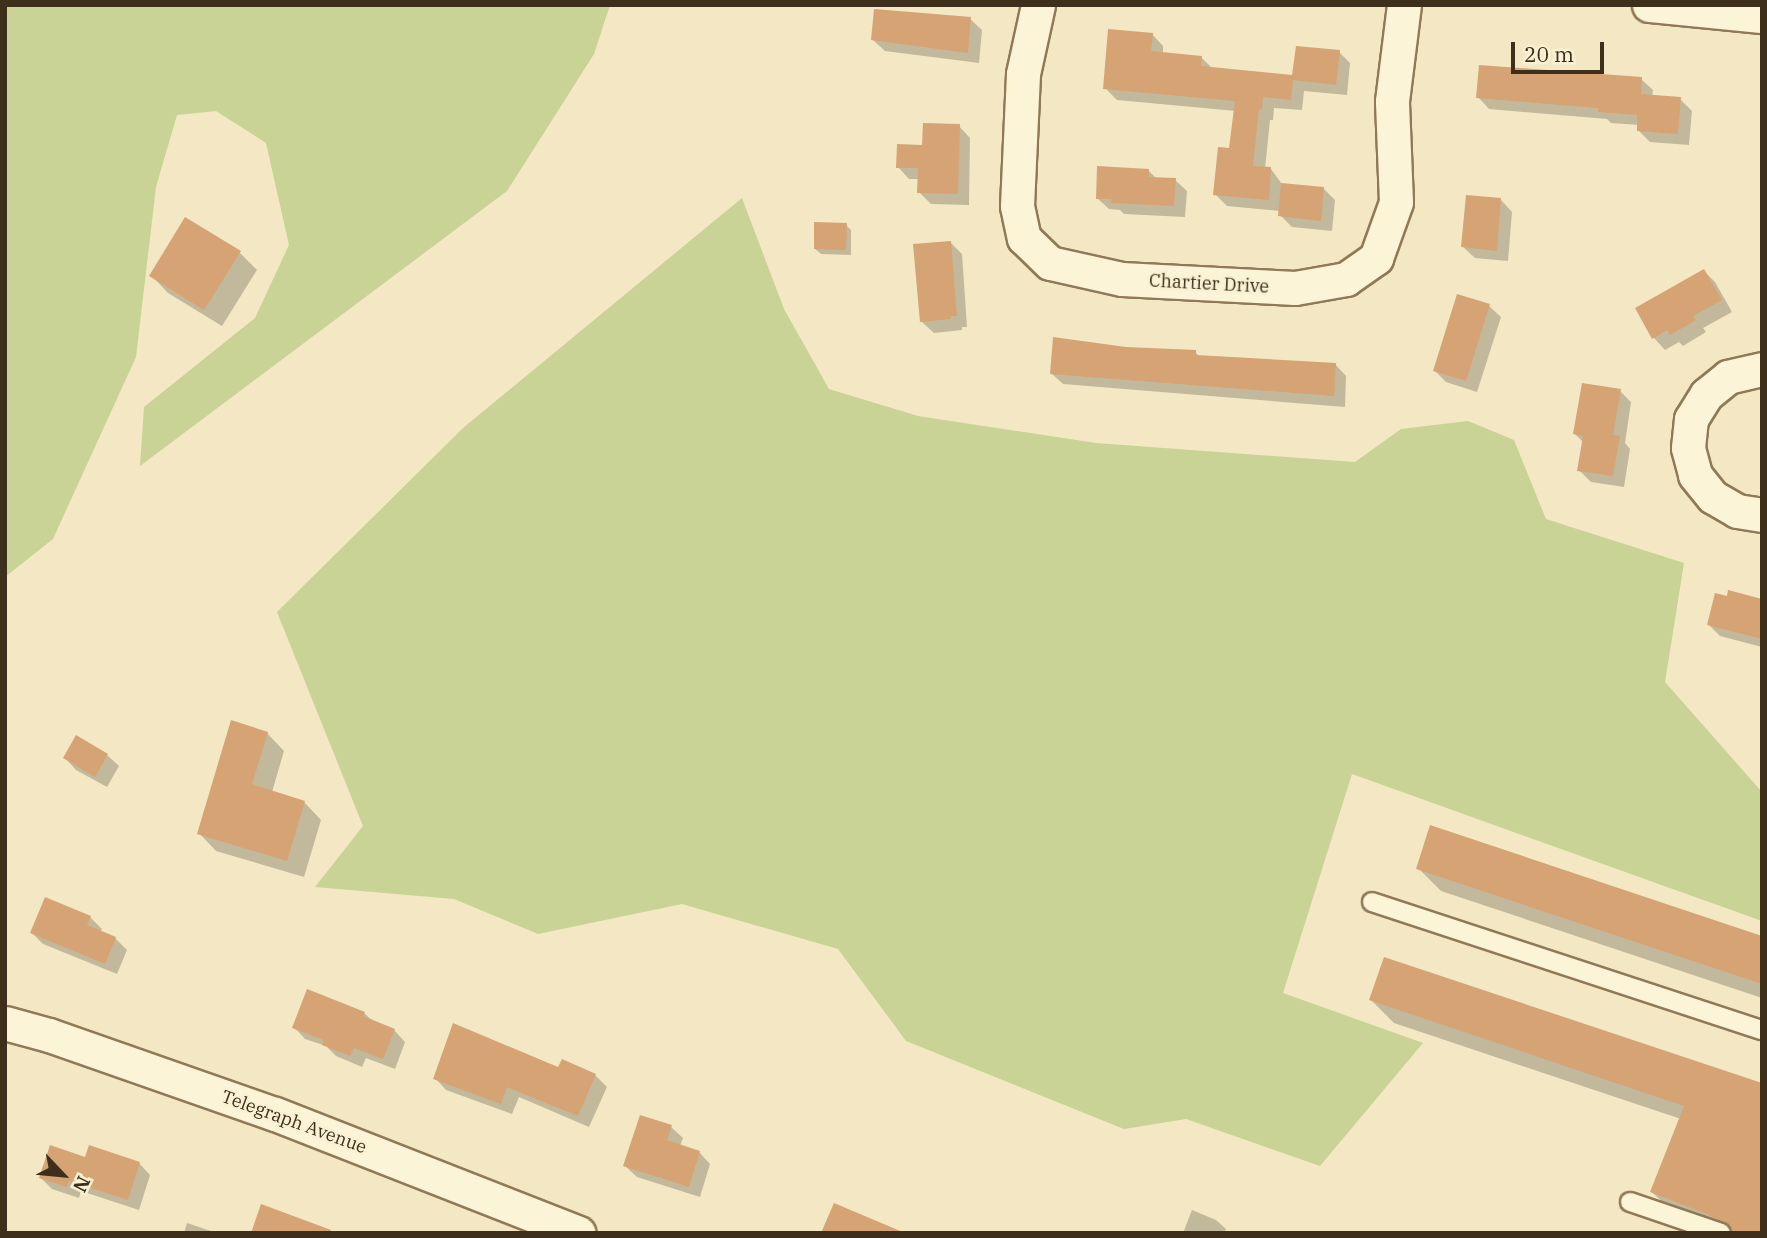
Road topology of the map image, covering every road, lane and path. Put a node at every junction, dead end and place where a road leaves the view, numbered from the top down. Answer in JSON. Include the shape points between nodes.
{"nodes":[{"id":1,"x":1038,"y":5,"type":"edge"},
{"id":2,"x":1404,"y":5,"type":"edge"},
{"id":3,"x":1649,"y":5,"type":"edge"},
{"id":4,"x":1762,"y":16,"type":"edge"},
{"id":5,"x":1762,"y":369,"type":"edge"},
{"id":6,"x":1762,"y":515,"type":"edge"},
{"id":7,"x":1372,"y":902,"type":"dead end"},
{"id":8,"x":5,"y":1024,"type":"edge"},
{"id":9,"x":1762,"y":1030,"type":"edge"},
{"id":10,"x":1630,"y":1202,"type":"dead end"},
{"id":11,"x":578,"y":1233,"type":"edge"},
{"id":12,"x":1721,"y":1233,"type":"edge"}],
"edges":[{"from":1,"to":2,"type":"street","name":"Chartier Drive","via":[[1023,74],[1017,206],[1024,238],[1050,263],[1122,279],[1295,288],[1346,279],[1376,258],[1396,202],[1392,101]]},
{"from":3,"to":4,"type":"street"},
{"from":5,"to":6,"type":"street","via":[[1742,372],[1716,385],[1697,406],[1688,440],[1695,475],[1713,498],[1737,511]]},
{"from":7,"to":9,"type":"lane"},
{"from":8,"to":11,"type":"street","name":"Telegraph Avenue","via":[[50,1035],[275,1114]]},
{"from":10,"to":12,"type":"lane"}]}
